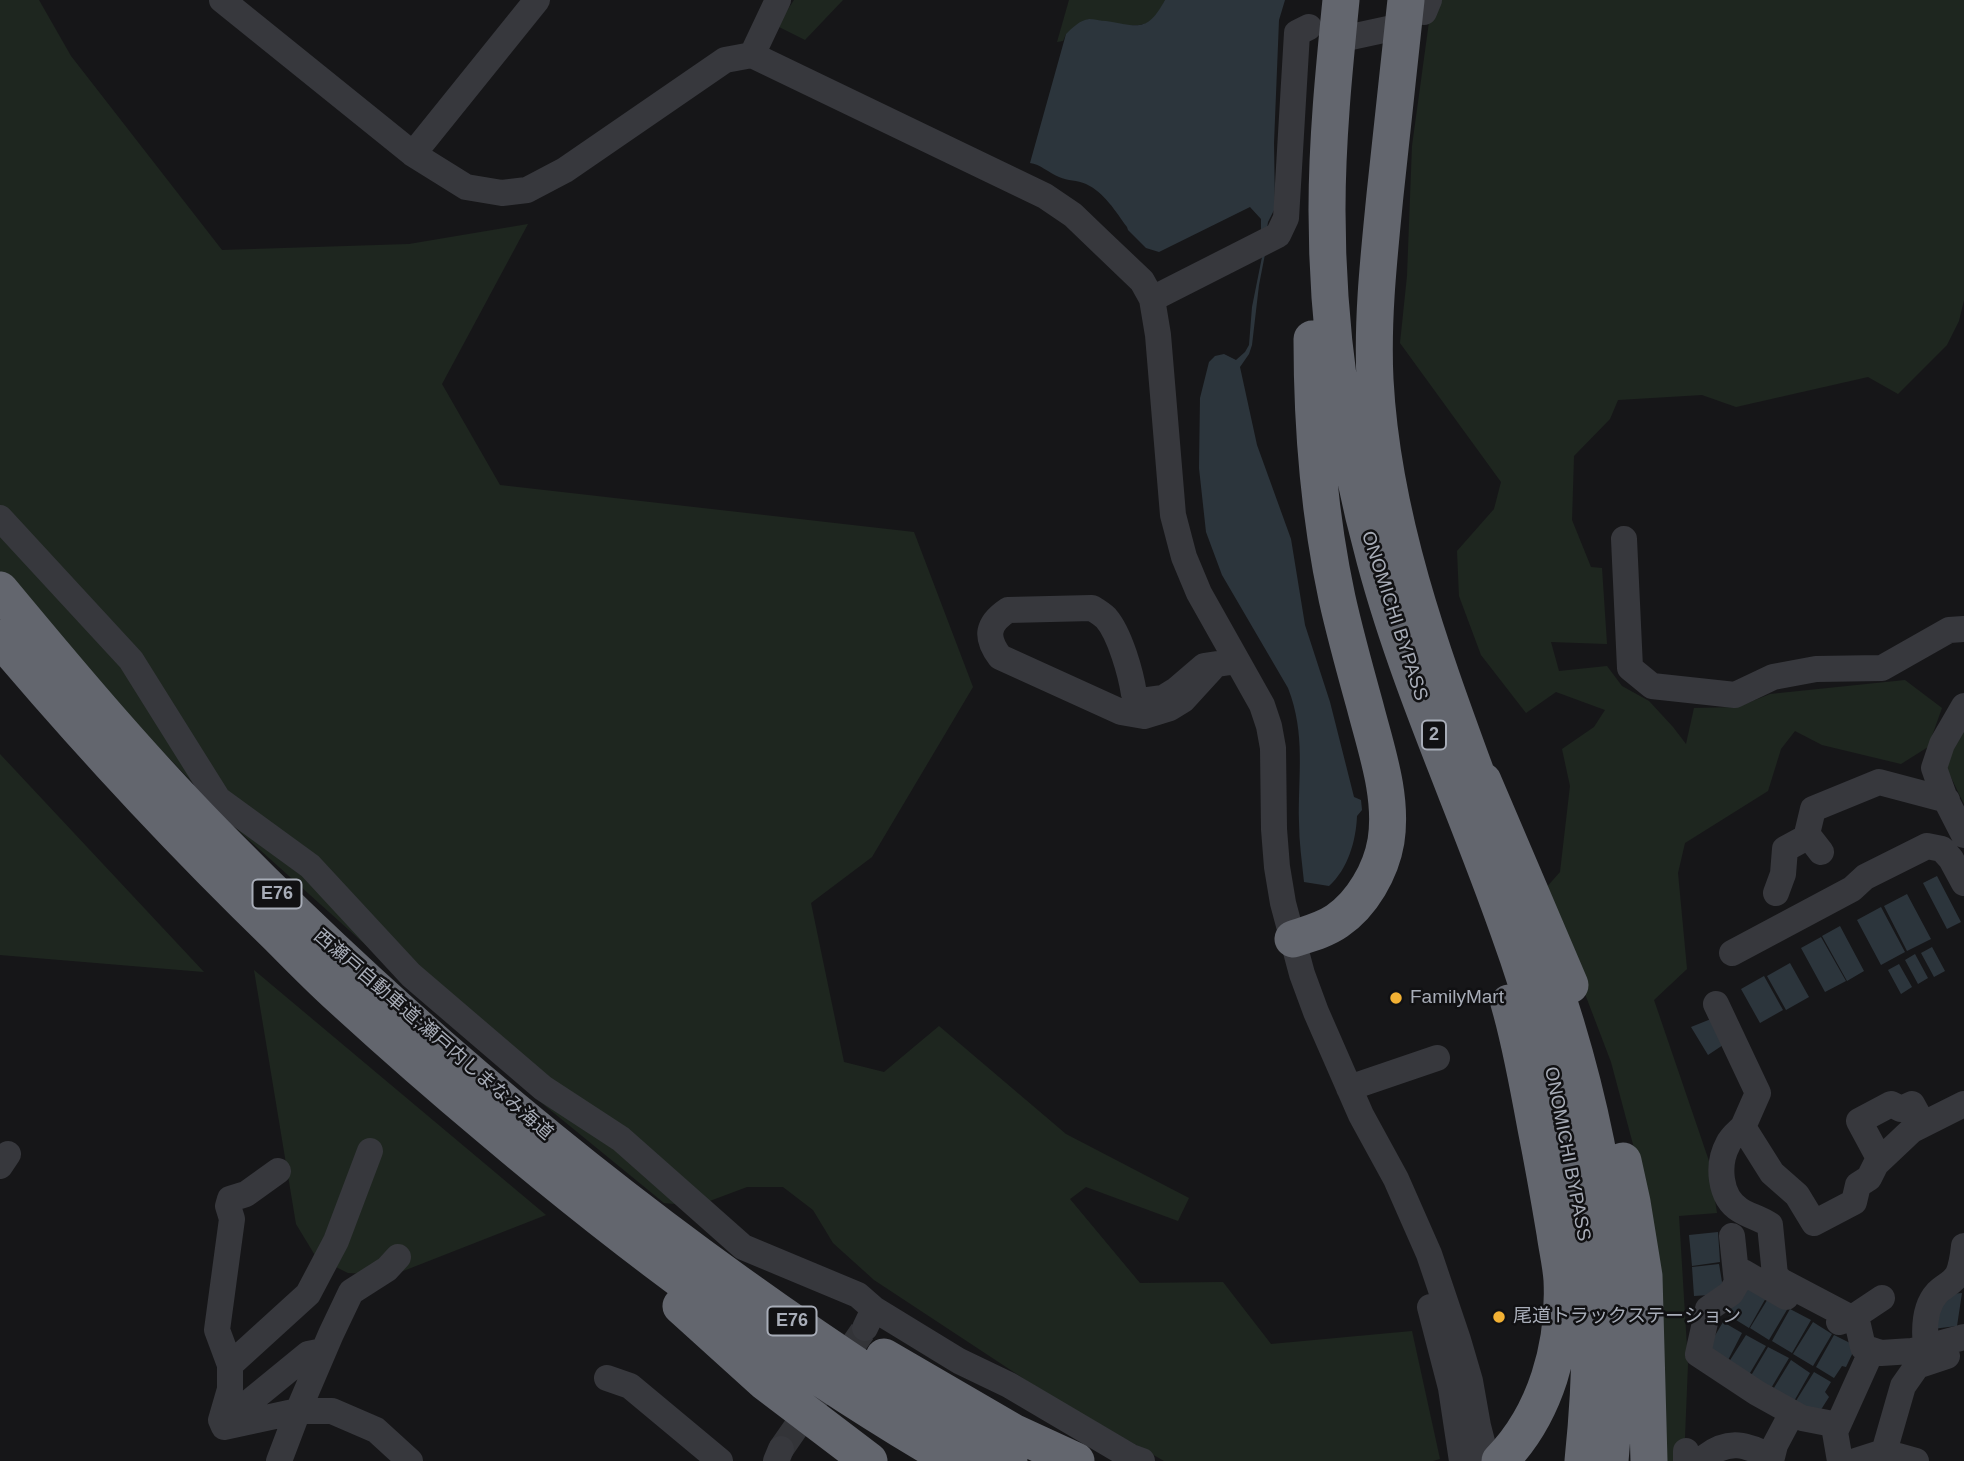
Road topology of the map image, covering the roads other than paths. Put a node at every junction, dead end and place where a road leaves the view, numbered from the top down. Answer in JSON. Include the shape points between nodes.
{"nodes":[{"id":1,"x":222,"y":0,"type":"edge"},
{"id":2,"x":537,"y":0,"type":"edge"},
{"id":3,"x":778,"y":0,"type":"edge"},
{"id":4,"x":1334,"y":0,"type":"edge"},
{"id":5,"x":1341,"y":0,"type":"edge"},
{"id":6,"x":1412,"y":10,"type":"edge"},
{"id":7,"x":1310,"y":27,"type":"dead end"},
{"id":8,"x":1352,"y":37,"type":"dead end"},
{"id":9,"x":752,"y":55,"type":"junction"},
{"id":10,"x":413,"y":154,"type":"junction"},
{"id":11,"x":1152,"y":299,"type":"junction"},
{"id":12,"x":1334,"y":357,"type":"junction"},
{"id":13,"x":0,"y":518,"type":"edge"},
{"id":14,"x":1624,"y":539,"type":"dead end"},
{"id":15,"x":0,"y":590,"type":"edge"},
{"id":16,"x":1964,"y":629,"type":"edge"},
{"id":17,"x":0,"y":638,"type":"edge"},
{"id":18,"x":1226,"y":663,"type":"junction"},
{"id":19,"x":1124,"y":702,"type":"junction"},
{"id":20,"x":1964,"y":706,"type":"edge"},
{"id":21,"x":1457,"y":722,"type":"junction"},
{"id":22,"x":1947,"y":800,"type":"junction"},
{"id":23,"x":1964,"y":835,"type":"edge"},
{"id":24,"x":1964,"y":883,"type":"edge"},
{"id":25,"x":1776,"y":893,"type":"dead end"},
{"id":26,"x":1293,"y":939,"type":"junction"},
{"id":27,"x":1732,"y":953,"type":"dead end"},
{"id":28,"x":1716,"y":1004,"type":"dead end"},
{"id":29,"x":1437,"y":1058,"type":"dead end"},
{"id":30,"x":1349,"y":1088,"type":"junction"},
{"id":31,"x":1964,"y":1104,"type":"edge"},
{"id":32,"x":1361,"y":1115,"type":"junction"},
{"id":33,"x":1923,"y":1124,"type":"junction"},
{"id":34,"x":1743,"y":1127,"type":"junction"},
{"id":35,"x":370,"y":1151,"type":"dead end"},
{"id":36,"x":1880,"y":1160,"type":"junction"},
{"id":37,"x":278,"y":1171,"type":"dead end"},
{"id":38,"x":575,"y":1179,"type":"junction"},
{"id":39,"x":1732,"y":1237,"type":"dead end"},
{"id":40,"x":1964,"y":1246,"type":"edge"},
{"id":41,"x":398,"y":1256,"type":"dead end"},
{"id":42,"x":1737,"y":1283,"type":"junction"},
{"id":43,"x":1882,"y":1298,"type":"dead end"},
{"id":44,"x":1852,"y":1318,"type":"junction"},
{"id":45,"x":1964,"y":1337,"type":"edge"},
{"id":46,"x":1919,"y":1349,"type":"junction"},
{"id":47,"x":1964,"y":1350,"type":"edge"},
{"id":48,"x":323,"y":1351,"type":"junction"},
{"id":49,"x":1876,"y":1352,"type":"junction"},
{"id":50,"x":230,"y":1365,"type":"junction"},
{"id":51,"x":607,"y":1378,"type":"dead end"},
{"id":52,"x":225,"y":1407,"type":"junction"},
{"id":53,"x":298,"y":1411,"type":"junction"},
{"id":54,"x":1780,"y":1440,"type":"edge"},
{"id":55,"x":1841,"y":1446,"type":"edge"},
{"id":56,"x":1884,"y":1452,"type":"junction"},
{"id":57,"x":1693,"y":1458,"type":"edge"},
{"id":58,"x":279,"y":1461,"type":"edge"},
{"id":59,"x":410,"y":1461,"type":"edge"},
{"id":60,"x":720,"y":1461,"type":"edge"},
{"id":61,"x":869,"y":1461,"type":"edge"},
{"id":62,"x":954,"y":1461,"type":"edge"},
{"id":63,"x":1009,"y":1461,"type":"edge"},
{"id":64,"x":1076,"y":1461,"type":"edge"},
{"id":65,"x":1142,"y":1461,"type":"edge"},
{"id":66,"x":1460,"y":1461,"type":"edge"},
{"id":67,"x":1488,"y":1461,"type":"edge"},
{"id":68,"x":1500,"y":1461,"type":"edge"},
{"id":69,"x":1583,"y":1461,"type":"edge"},
{"id":70,"x":1611,"y":1461,"type":"edge"},
{"id":71,"x":1649,"y":1461,"type":"edge"},
{"id":72,"x":1916,"y":1461,"type":"edge"}],
"edges":[{"from":1,"to":10,"type":"street"},
{"from":2,"to":10,"type":"street"},
{"from":3,"to":9,"type":"street"},
{"from":4,"to":26,"type":"highway","via":[[1311,274],[1316,438],[1337,596],[1389,821],[1378,867],[1354,906],[1337,921]]},
{"from":5,"to":12,"type":"highway","name":"ONOMICHI BYPASS","number":"2","via":[[1327,208]]},
{"from":6,"to":8,"type":"street"},
{"from":6,"to":21,"type":"highway","name":"ONOMICHI BYPASS","number":"2","via":[[1379,255],[1375,379],[1392,507],[1410,581]]},
{"from":7,"to":11,"type":"street","via":[[1297,33],[1286,218],[1278,235]]},
{"from":9,"to":10,"type":"street","via":[[725,60],[565,170],[527,190],[502,193],[466,187]]},
{"from":9,"to":11,"type":"street","via":[[1045,196],[1073,215],[1142,281]]},
{"from":11,"to":18,"type":"street","via":[[1176,526]]},
{"from":12,"to":68,"type":"highway","via":[[1338,431],[1359,555],[1463,851],[1513,1016],[1562,1278],[1562,1315],[1550,1377],[1527,1426]]},
{"from":12,"to":69,"type":"highway","name":"ONOMICHI BYPASS","number":"2","via":[[1359,498],[1376,564],[1422,704],[1508,928],[1558,1092],[1581,1212],[1589,1285],[1591,1353]]},
{"from":13,"to":65,"type":"street","via":[[131,660],[218,800],[310,866],[411,975],[543,1088],[621,1139],[743,1247],[858,1295],[869,1319],[1010,1385]]},
{"from":14,"to":16,"type":"street","via":[[1630,668],[1652,686],[1735,695],[1773,677],[1816,668],[1882,668],[1949,629]]},
{"from":15,"to":38,"type":"highway","name":"西瀬戸自動車道;瀬戸内しまなみ海道","number":"E76","via":[[95,704],[227,846],[367,981],[485,1084]]},
{"from":17,"to":38,"type":"highway","name":"西瀬戸自動車道;瀬戸内しまなみ海道","number":"E76","via":[[72,723],[216,875],[345,1002]]},
{"from":18,"to":19,"type":"street","via":[[1170,708],[1144,716],[1121,712]]},
{"from":18,"to":26,"type":"street","via":[[1262,705],[1269,726],[1277,867]]},
{"from":19,"to":19,"type":"street","via":[[1000,657],[989,632],[997,617],[1008,610],[1092,608],[1104,615],[1130,673]]},
{"from":20,"to":22,"type":"street","via":[[1934,768]]},
{"from":21,"to":70,"type":"highway","name":"ONOMICHI BYPASS","number":"2","via":[[1561,1006],[1594,1134],[1607,1202],[1614,1278],[1617,1359]]},
{"from":21,"to":71,"type":"highway","via":[[1578,1003],[1610,1101],[1644,1276]]},
{"from":22,"to":23,"type":"street"},
{"from":22,"to":25,"type":"street","via":[[1879,782],[1813,809],[1807,834],[1815,844],[1785,849]]},
{"from":24,"to":27,"type":"street","via":[[1942,849],[1927,846]]},
{"from":26,"to":30,"type":"street","via":[[1316,1012]]},
{"from":28,"to":34,"type":"street","via":[[1758,1093]]},
{"from":29,"to":30,"type":"street"},
{"from":30,"to":32,"type":"street"},
{"from":31,"to":33,"type":"street"},
{"from":32,"to":66,"type":"street","via":[[1429,1306],[1451,1388]]},
{"from":32,"to":67,"type":"street","via":[[1429,1254],[1470,1381]]},
{"from":33,"to":36,"type":"street"},
{"from":33,"to":36,"type":"street","via":[[1912,1104],[1901,1110],[1891,1104],[1859,1121]]},
{"from":34,"to":36,"type":"street","via":[[1772,1173],[1797,1195],[1814,1223],[1854,1202],[1858,1185],[1869,1178]]},
{"from":34,"to":44,"type":"street","via":[[1729,1142],[1721,1161],[1727,1198],[1770,1225],[1774,1275]]},
{"from":35,"to":50,"type":"street","via":[[336,1241],[307,1294]]},
{"from":37,"to":50,"type":"street","via":[[246,1194],[230,1199],[228,1206],[232,1219],[217,1330]]},
{"from":38,"to":61,"type":"highway","via":[[696,1321],[765,1382]]},
{"from":38,"to":62,"type":"highway","number":"E76","via":[[735,1321]]},
{"from":38,"to":63,"type":"highway","number":"E76","via":[[899,1395]]},
{"from":38,"to":64,"type":"highway","via":[[1013,1432]]},
{"from":39,"to":42,"type":"street"},
{"from":40,"to":46,"type":"street","via":[[1957,1276],[1937,1292],[1929,1308]]},
{"from":41,"to":48,"type":"street","via":[[387,1269],[351,1292]]},
{"from":42,"to":44,"type":"street","via":[[1744,1272],[1838,1323]]},
{"from":42,"to":54,"type":"street","via":[[1709,1309],[1698,1353],[1757,1393]]},
{"from":43,"to":44,"type":"street"},
{"from":44,"to":49,"type":"street","via":[[1857,1321],[1863,1347]]},
{"from":45,"to":46,"type":"street"},
{"from":46,"to":49,"type":"street"},
{"from":47,"to":56,"type":"street","via":[[1917,1366],[1903,1386]]},
{"from":48,"to":52,"type":"street","via":[[308,1354],[242,1408]]},
{"from":48,"to":53,"type":"street"},
{"from":49,"to":55,"type":"street"},
{"from":50,"to":52,"type":"street"},
{"from":51,"to":60,"type":"street","via":[[630,1387]]},
{"from":52,"to":53,"type":"street","via":[[224,1427]]},
{"from":53,"to":58,"type":"street"},
{"from":53,"to":59,"type":"street","via":[[332,1412],[376,1430]]},
{"from":54,"to":55,"type":"street","via":[[1802,1418]]},
{"from":54,"to":57,"type":"street","via":[[1718,1447],[1705,1457]]},
{"from":55,"to":56,"type":"street"},
{"from":56,"to":72,"type":"street"}]}
